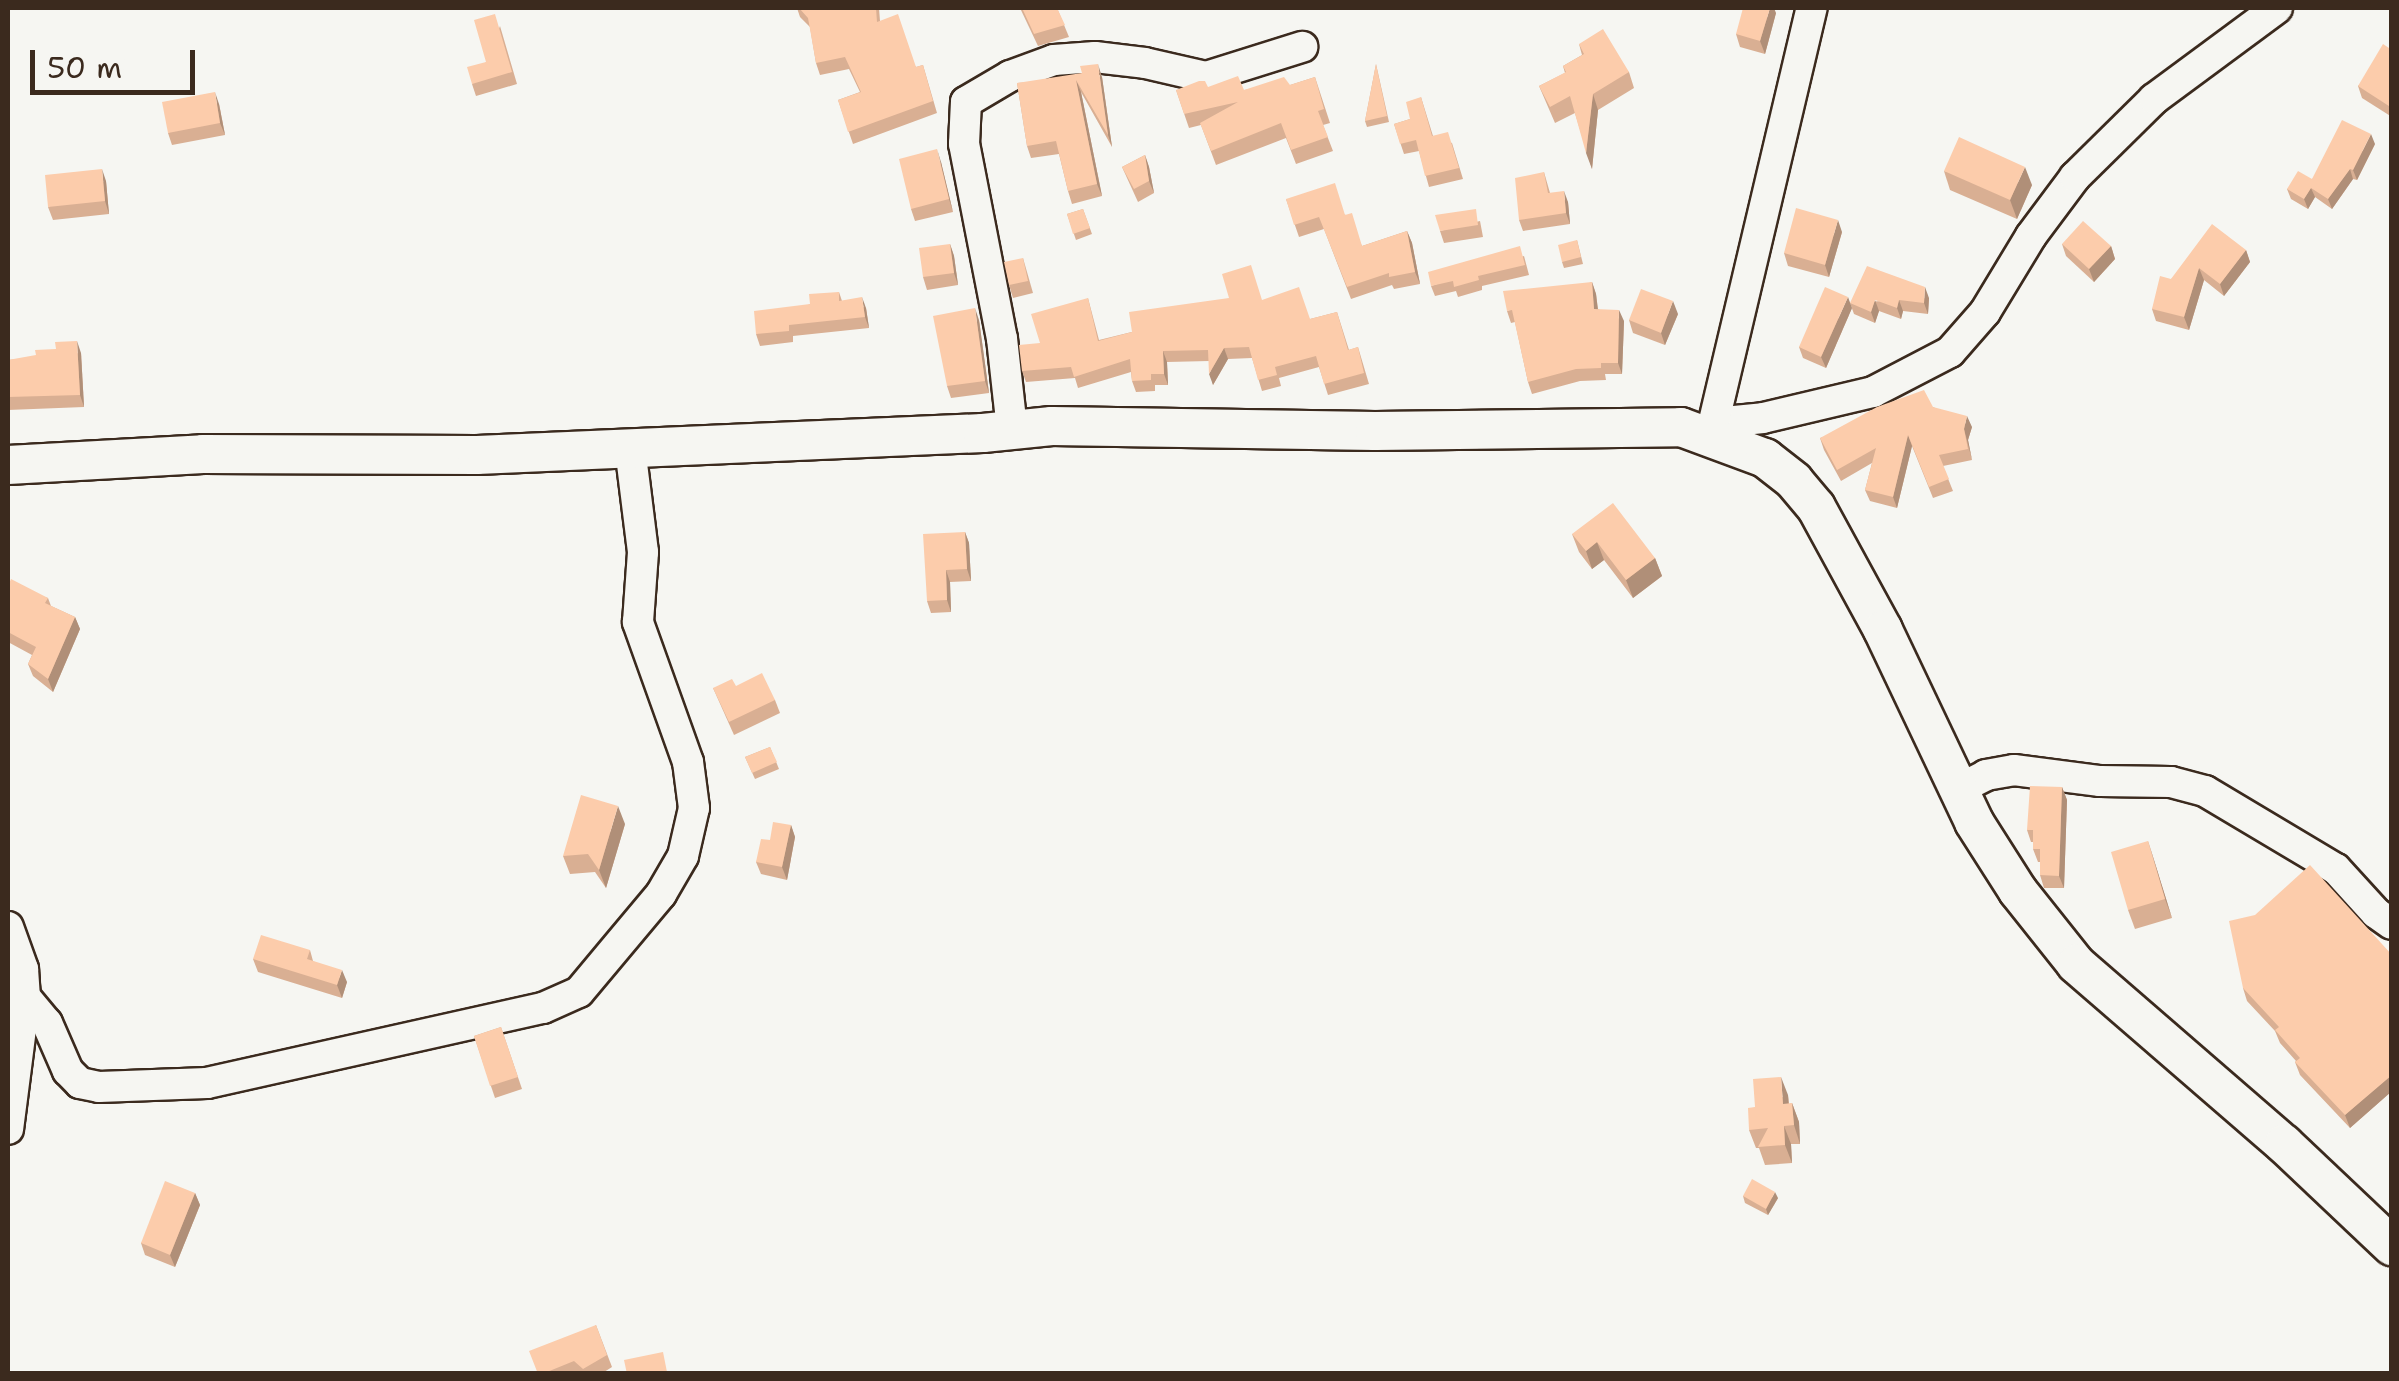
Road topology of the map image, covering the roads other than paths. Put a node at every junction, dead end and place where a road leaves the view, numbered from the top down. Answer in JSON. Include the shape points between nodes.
{"nodes":[{"id":1,"x":1812,"y":8,"type":"edge"},
{"id":2,"x":2277,"y":8,"type":"edge"},
{"id":3,"x":1302,"y":47,"type":"dead end"},
{"id":4,"x":1012,"y":429,"type":"junction"},
{"id":5,"x":1712,"y":431,"type":"junction"},
{"id":6,"x":630,"y":448,"type":"junction"},
{"id":7,"x":8,"y":465,"type":"edge"},
{"id":8,"x":1957,"y":790,"type":"junction"},
{"id":9,"x":2392,"y":924,"type":"edge"},
{"id":10,"x":8,"y":926,"type":"edge"},
{"id":11,"x":26,"y":997,"type":"junction"},
{"id":12,"x":8,"y":1129,"type":"edge"},
{"id":13,"x":2392,"y":1246,"type":"edge"}],
"edges":[{"from":1,"to":5,"type":"street"},
{"from":2,"to":5,"type":"street","via":[[2154,99],[2075,178],[1985,312],[1950,352],[1873,392]]},
{"from":3,"to":4,"type":"street","via":[[1206,77],[1145,62],[1054,60],[966,102],[964,144],[1002,339]]},
{"from":4,"to":5,"type":"main road","via":[[1654,424]]},
{"from":4,"to":6,"type":"main road"},
{"from":5,"to":8,"type":"main road","via":[[1765,458],[1816,507],[1883,630]]},
{"from":6,"to":7,"type":"main road","via":[[404,457],[203,454]]},
{"from":6,"to":11,"type":"street","via":[[643,552],[638,622],[688,762],[694,808],[683,856],[661,894],[579,992],[542,1008],[207,1083],[99,1087],[68,1071],[47,1023]]},
{"from":8,"to":9,"type":"street","via":[[2014,770],[2171,782],[2205,791],[2336,869]]},
{"from":8,"to":13,"type":"main road","via":[[2018,891],[2076,964]]},
{"from":10,"to":11,"type":"street"},
{"from":11,"to":12,"type":"street"}]}
